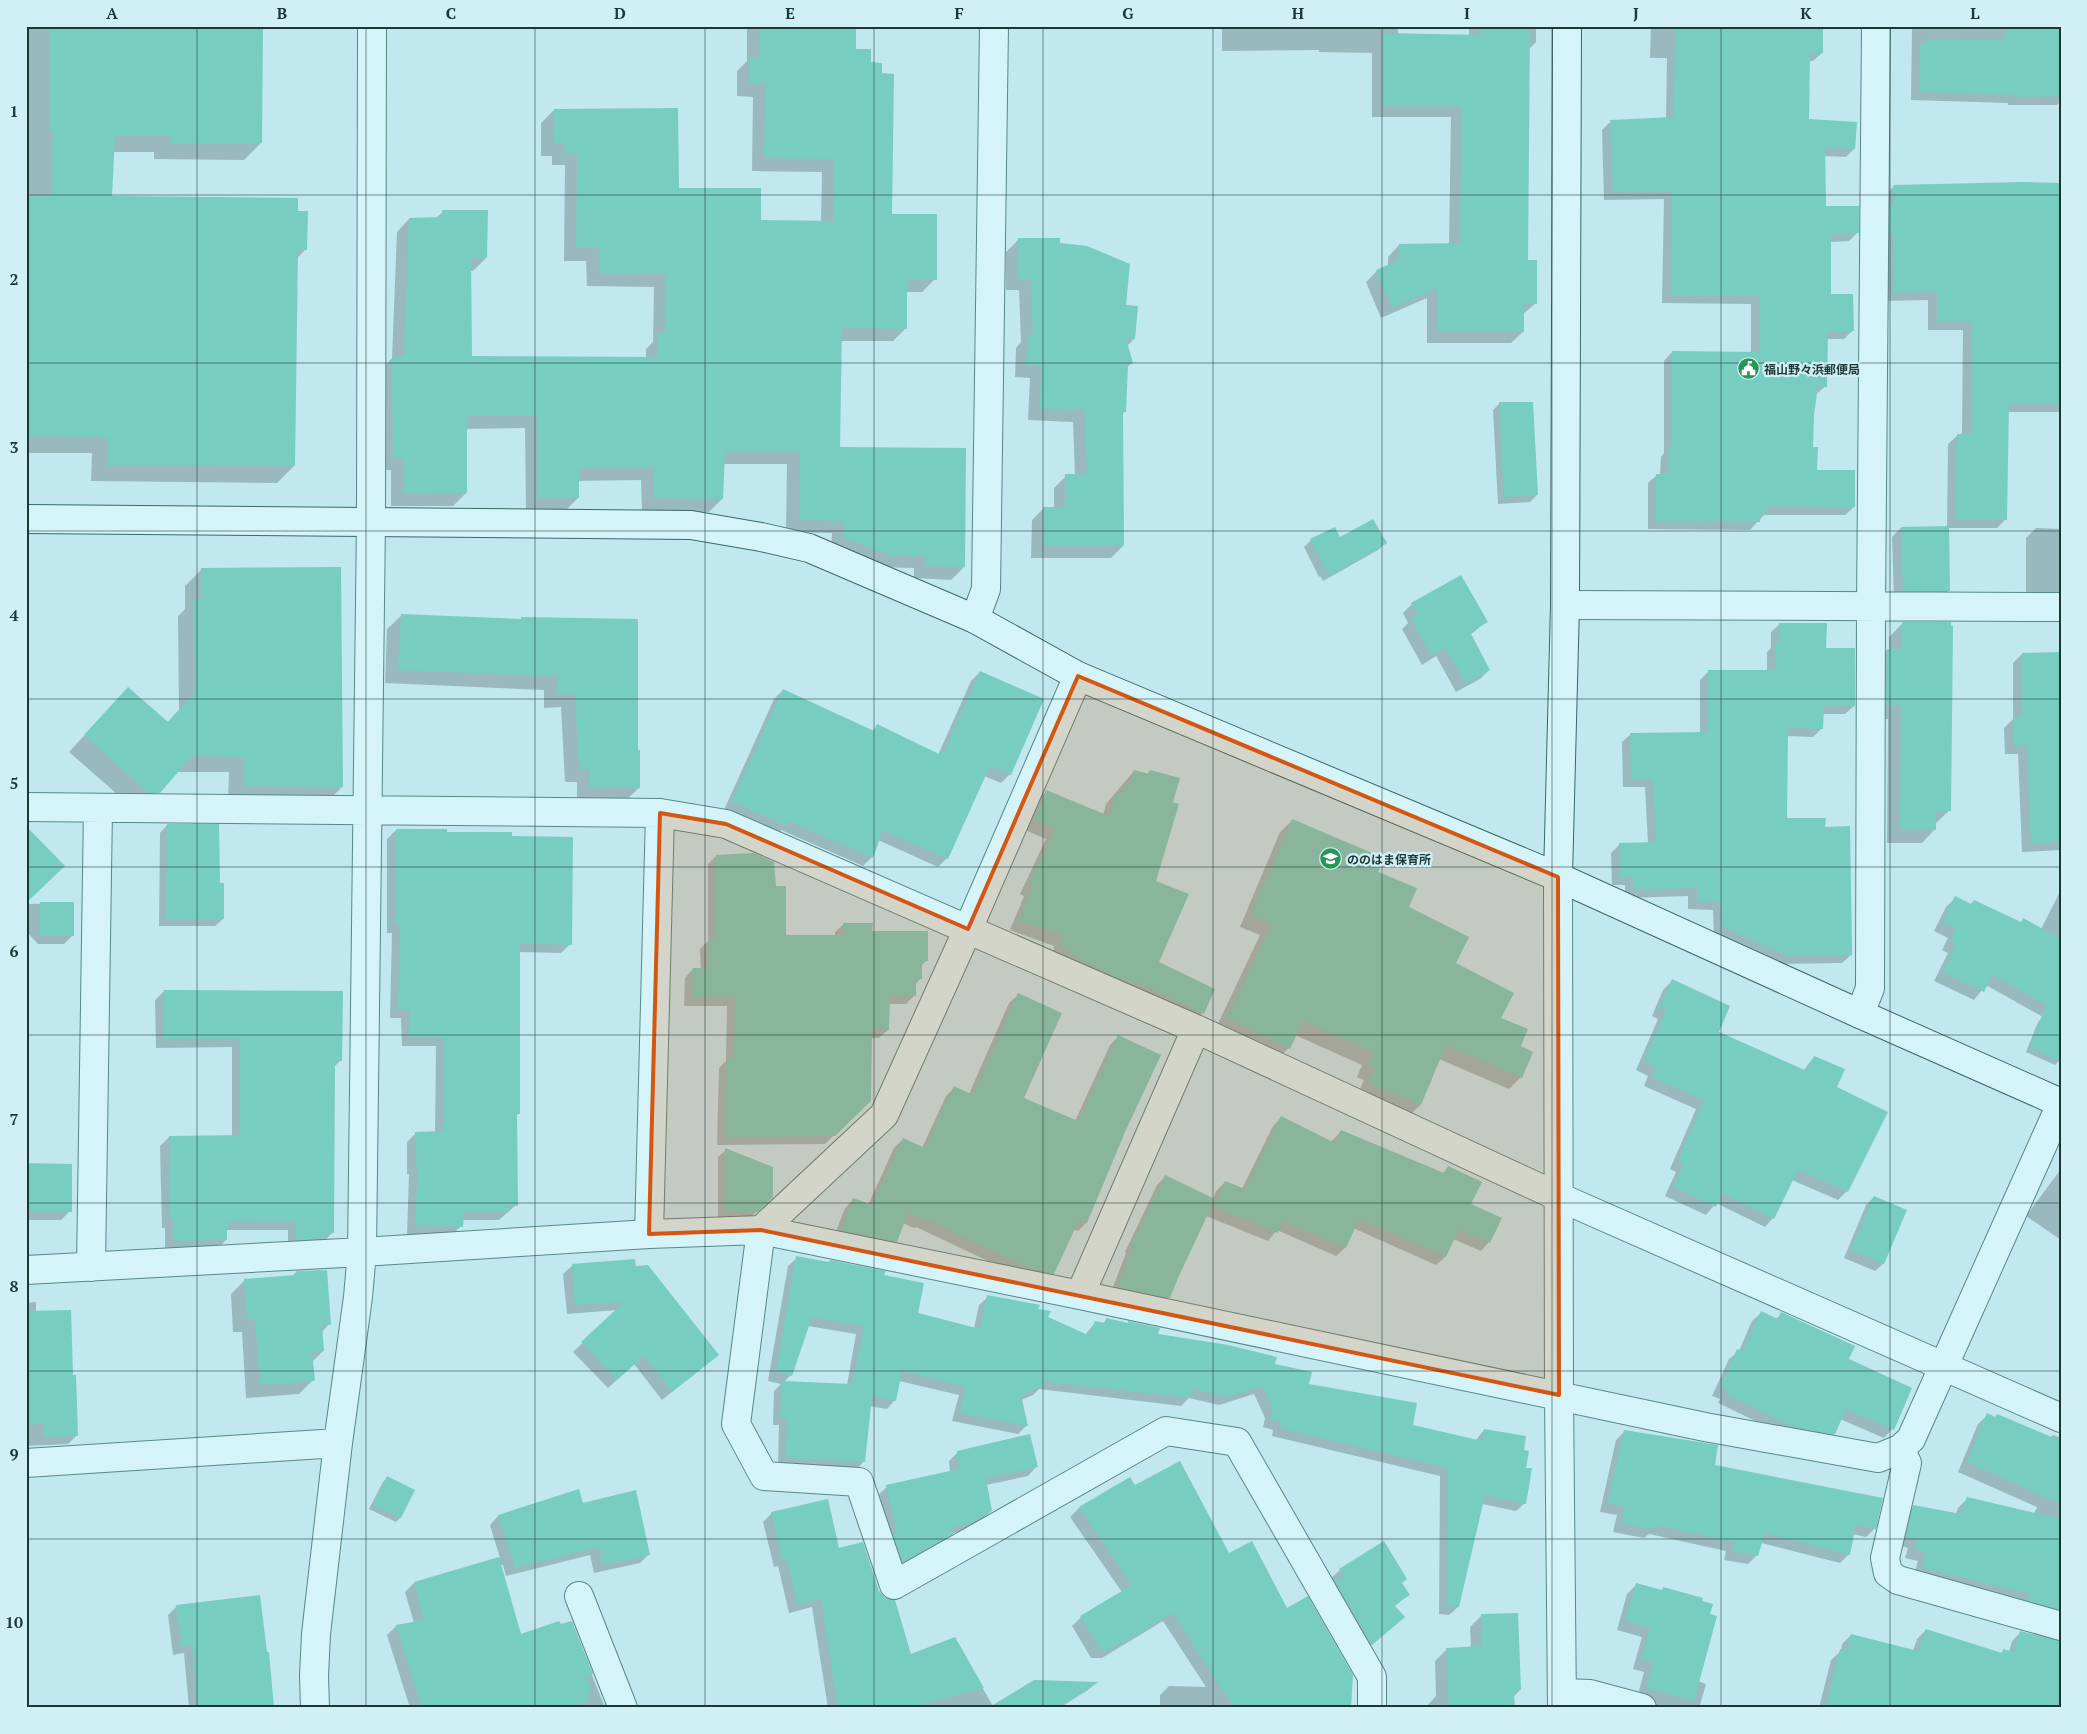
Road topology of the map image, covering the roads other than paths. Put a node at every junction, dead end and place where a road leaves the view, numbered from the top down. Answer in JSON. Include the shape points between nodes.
{"nodes":[{"id":1,"x":372,"y":26,"type":"edge"},
{"id":2,"x":994,"y":26,"type":"edge"},
{"id":3,"x":1568,"y":26,"type":"edge"},
{"id":4,"x":1876,"y":26,"type":"edge"},
{"id":5,"x":26,"y":519,"type":"edge"},
{"id":6,"x":371,"y":522,"type":"junction"},
{"id":7,"x":1565,"y":605,"type":"junction"},
{"id":8,"x":1871,"y":606,"type":"junction"},
{"id":9,"x":2061,"y":607,"type":"edge"},
{"id":10,"x":975,"y":620,"type":"junction"},
{"id":11,"x":1078,"y":676,"type":"junction"},
{"id":12,"x":26,"y":806,"type":"edge"},
{"id":13,"x":98,"y":808,"type":"junction"},
{"id":14,"x":367,"y":809,"type":"junction"},
{"id":15,"x":660,"y":814,"type":"junction"},
{"id":16,"x":1558,"y":877,"type":"junction"},
{"id":17,"x":968,"y":929,"type":"junction"},
{"id":18,"x":1860,"y":1014,"type":"junction"},
{"id":19,"x":1196,"y":1029,"type":"junction"},
{"id":20,"x":2061,"y":1103,"type":"edge"},
{"id":21,"x":1559,"y":1197,"type":"junction"},
{"id":22,"x":761,"y":1230,"type":"junction"},
{"id":23,"x":649,"y":1234,"type":"junction"},
{"id":24,"x":362,"y":1252,"type":"junction"},
{"id":25,"x":91,"y":1267,"type":"junction"},
{"id":26,"x":26,"y":1270,"type":"edge"},
{"id":27,"x":1080,"y":1295,"type":"junction"},
{"id":28,"x":1945,"y":1366,"type":"junction"},
{"id":29,"x":1559,"y":1395,"type":"junction"},
{"id":30,"x":2061,"y":1418,"type":"edge"},
{"id":31,"x":338,"y":1443,"type":"junction"},
{"id":32,"x":1900,"y":1449,"type":"junction"},
{"id":33,"x":26,"y":1463,"type":"edge"},
{"id":34,"x":579,"y":1596,"type":"dead end"},
{"id":35,"x":2061,"y":1626,"type":"edge"},
{"id":36,"x":1562,"y":1700,"type":"edge"},
{"id":37,"x":315,"y":1708,"type":"edge"},
{"id":38,"x":623,"y":1708,"type":"edge"},
{"id":39,"x":1372,"y":1708,"type":"edge"},
{"id":40,"x":1642,"y":1708,"type":"edge"}],
"edges":[{"from":1,"to":6,"type":"street"},
{"from":2,"to":10,"type":"street","via":[[986,590]]},
{"from":3,"to":7,"type":"street"},
{"from":4,"to":8,"type":"street"},
{"from":5,"to":6,"type":"street"},
{"from":6,"to":10,"type":"street","via":[[691,525],[809,548]]},
{"from":6,"to":14,"type":"street"},
{"from":7,"to":8,"type":"street"},
{"from":7,"to":16,"type":"street"},
{"from":8,"to":9,"type":"street"},
{"from":8,"to":18,"type":"street","via":[[1870,988]]},
{"from":10,"to":11,"type":"street"},
{"from":11,"to":16,"type":"street"},
{"from":11,"to":17,"type":"street"},
{"from":12,"to":13,"type":"street"},
{"from":13,"to":14,"type":"street"},
{"from":13,"to":25,"type":"street"},
{"from":14,"to":15,"type":"street"},
{"from":14,"to":24,"type":"street"},
{"from":15,"to":17,"type":"street","via":[[726,824]]},
{"from":15,"to":23,"type":"street"},
{"from":16,"to":18,"type":"street"},
{"from":16,"to":21,"type":"street"},
{"from":17,"to":19,"type":"street"},
{"from":17,"to":22,"type":"street","via":[[884,1115]]},
{"from":18,"to":20,"type":"street"},
{"from":19,"to":21,"type":"street"},
{"from":19,"to":27,"type":"street"},
{"from":20,"to":28,"type":"street"},
{"from":21,"to":28,"type":"street"},
{"from":21,"to":29,"type":"street"},
{"from":22,"to":23,"type":"street"},
{"from":22,"to":27,"type":"street"},
{"from":22,"to":39,"type":"street","via":[[736,1424],[764,1476],[859,1482],[894,1585],[1166,1431],[1237,1442],[1372,1677]]},
{"from":23,"to":24,"type":"street"},
{"from":24,"to":25,"type":"street"},
{"from":24,"to":31,"type":"street"},
{"from":25,"to":26,"type":"street"},
{"from":27,"to":29,"type":"street"},
{"from":28,"to":30,"type":"street"},
{"from":28,"to":32,"type":"street","via":[[1911,1439]]},
{"from":29,"to":32,"type":"street","via":[[1705,1427],[1878,1458]]},
{"from":29,"to":36,"type":"street"},
{"from":31,"to":33,"type":"street"},
{"from":31,"to":37,"type":"street","via":[[316,1634]]},
{"from":32,"to":35,"type":"street","via":[[1907,1463],[1885,1558],[1888,1573],[1898,1580]]},
{"from":34,"to":38,"type":"street"},
{"from":36,"to":40,"type":"street","via":[[1590,1694]]}]}
